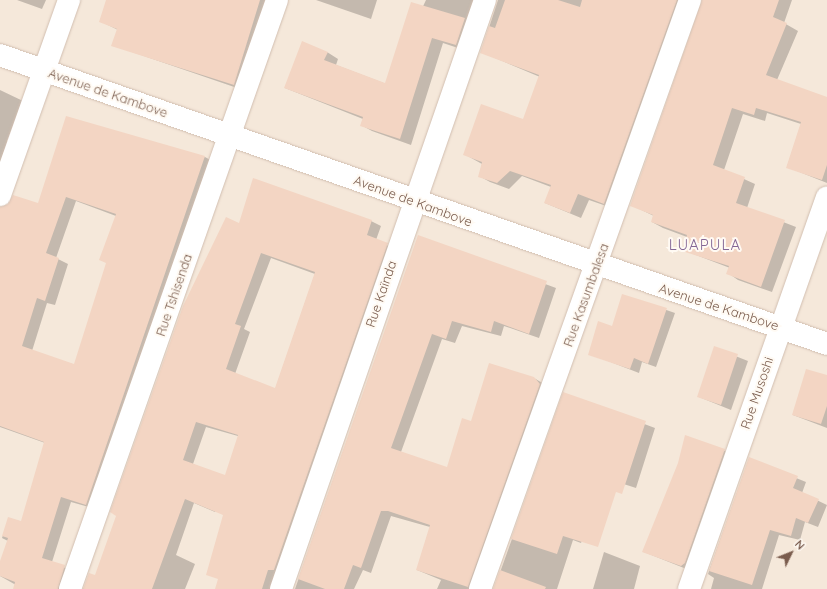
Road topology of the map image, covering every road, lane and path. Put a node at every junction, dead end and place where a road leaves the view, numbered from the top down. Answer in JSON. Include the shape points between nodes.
{"nodes":[{"id":1,"x":69,"y":0,"type":"edge"},
{"id":2,"x":277,"y":0,"type":"edge"},
{"id":3,"x":485,"y":0,"type":"edge"},
{"id":4,"x":690,"y":0,"type":"edge"},
{"id":5,"x":0,"y":55,"type":"edge"},
{"id":6,"x":44,"y":71,"type":"junction"},
{"id":7,"x":230,"y":135,"type":"junction"},
{"id":8,"x":0,"y":195,"type":"edge"},
{"id":9,"x":827,"y":198,"type":"edge"},
{"id":10,"x":413,"y":201,"type":"junction"},
{"id":11,"x":597,"y":266,"type":"junction"},
{"id":12,"x":780,"y":327,"type":"junction"},
{"id":13,"x":827,"y":344,"type":"edge"},
{"id":14,"x":70,"y":589,"type":"edge"},
{"id":15,"x":281,"y":589,"type":"edge"},
{"id":16,"x":480,"y":589,"type":"edge"},
{"id":17,"x":689,"y":589,"type":"edge"}],
"edges":[{"from":1,"to":6,"type":"street"},
{"from":2,"to":7,"type":"street","name":"Rue Tshisenda"},
{"from":3,"to":10,"type":"street","name":"Rue Kaïnda"},
{"from":4,"to":11,"type":"street","name":"Rue Kasumbalesa"},
{"from":5,"to":6,"type":"street","name":"Avenue de Kambove"},
{"from":6,"to":7,"type":"street","name":"Avenue de Kambove"},
{"from":6,"to":8,"type":"street"},
{"from":7,"to":10,"type":"street","name":"Avenue de Kambove"},
{"from":7,"to":14,"type":"street","name":"Rue Tshisenda"},
{"from":9,"to":12,"type":"street","name":"Rue Musoshi"},
{"from":10,"to":11,"type":"street","name":"Avenue de Kambove"},
{"from":10,"to":15,"type":"street","name":"Rue Kaïnda"},
{"from":11,"to":12,"type":"street","name":"Avenue de Kambove"},
{"from":11,"to":16,"type":"street","name":"Rue Kasumbalesa"},
{"from":12,"to":13,"type":"street","name":"Avenue de Kambove"},
{"from":12,"to":17,"type":"street","name":"Rue Musoshi"}]}
